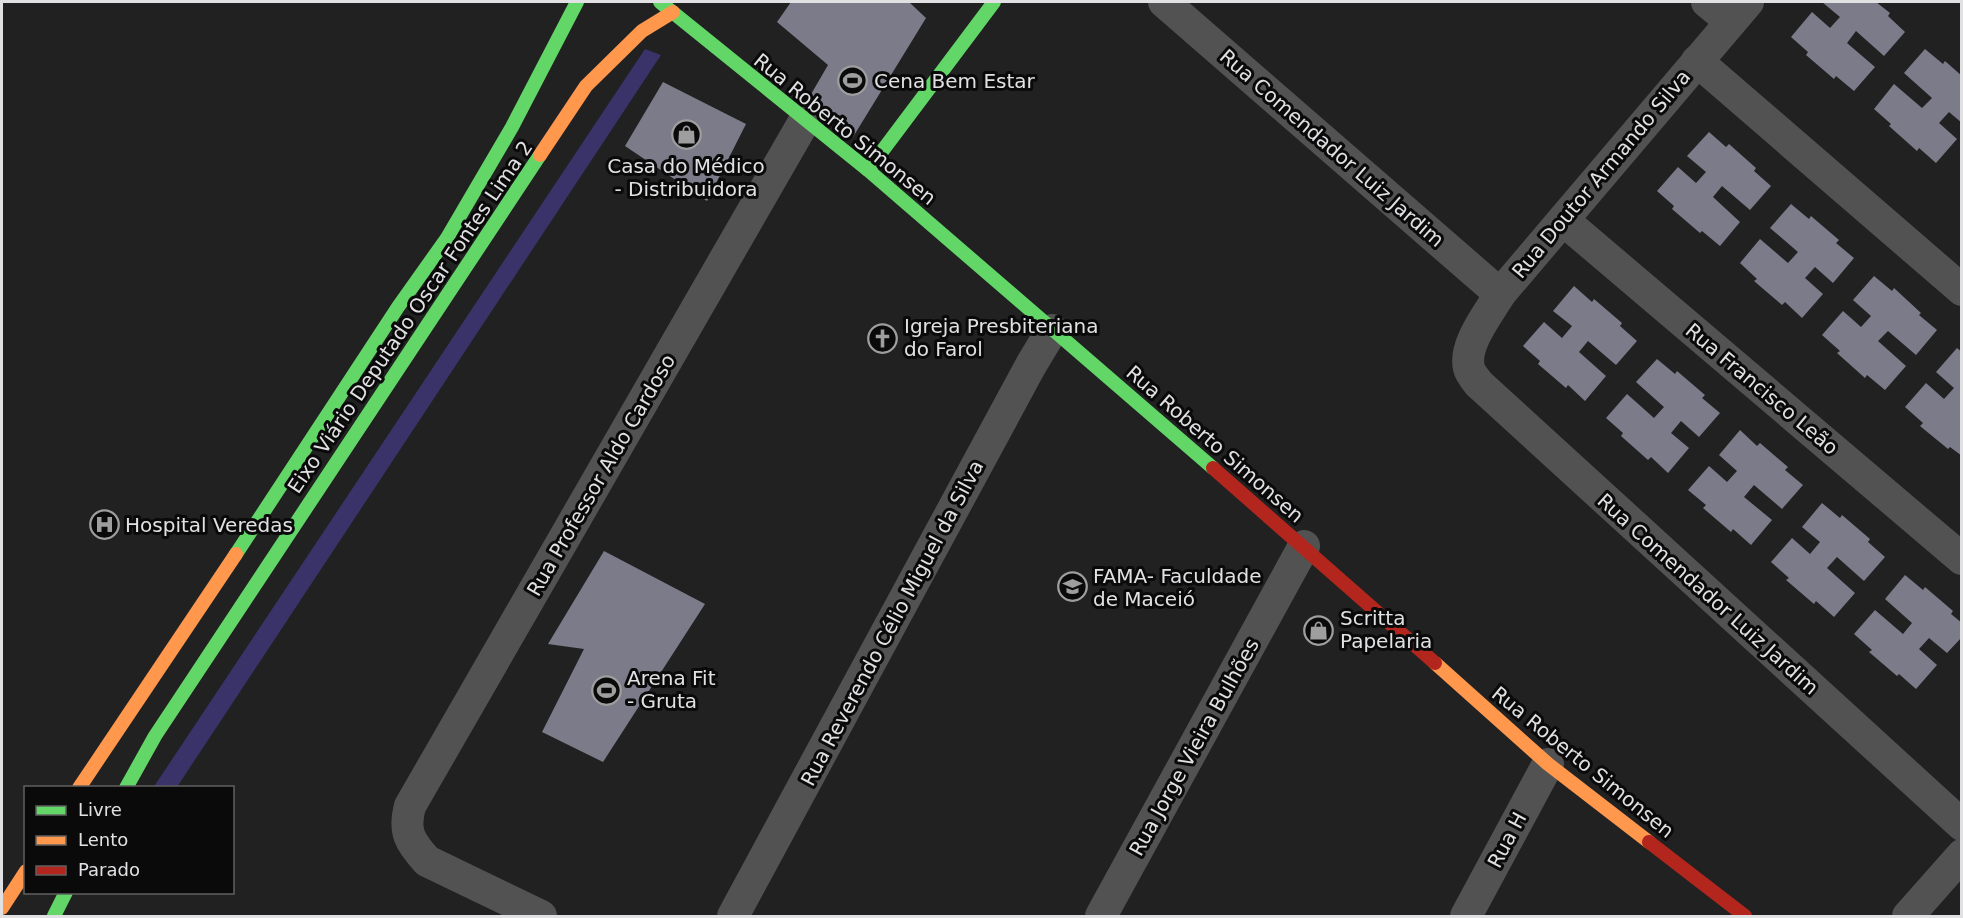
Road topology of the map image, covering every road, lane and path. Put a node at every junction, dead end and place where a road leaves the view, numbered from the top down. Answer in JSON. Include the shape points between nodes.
{"nodes":[{"id":1,"x":577,"y":2,"type":"edge"},
{"id":2,"x":660,"y":2,"type":"edge"},
{"id":3,"x":994,"y":2,"type":"edge"},
{"id":4,"x":1164,"y":2,"type":"edge"},
{"id":5,"x":1707,"y":2,"type":"edge"},
{"id":6,"x":1739,"y":11,"type":"edge"},
{"id":7,"x":673,"y":12,"type":"junction"},
{"id":8,"x":1697,"y":62,"type":"junction"},
{"id":9,"x":805,"y":120,"type":"junction"},
{"id":10,"x":868,"y":170,"type":"junction"},
{"id":11,"x":1563,"y":220,"type":"junction"},
{"id":12,"x":1962,"y":290,"type":"edge"},
{"id":13,"x":1500,"y":294,"type":"junction"},
{"id":14,"x":1052,"y":330,"type":"junction"},
{"id":15,"x":1467,"y":355,"type":"joint"},
{"id":16,"x":1304,"y":546,"type":"junction"},
{"id":17,"x":1962,"y":559,"type":"edge"},
{"id":18,"x":1548,"y":764,"type":"junction"},
{"id":19,"x":80,"y":786,"type":"edge"},
{"id":20,"x":127,"y":786,"type":"edge"},
{"id":21,"x":1962,"y":825,"type":"edge"},
{"id":22,"x":1962,"y":855,"type":"edge"},
{"id":23,"x":24,"y":874,"type":"edge"},
{"id":24,"x":65,"y":894,"type":"edge"},
{"id":25,"x":2,"y":908,"type":"edge"},
{"id":26,"x":54,"y":916,"type":"edge"},
{"id":27,"x":541,"y":916,"type":"edge"},
{"id":28,"x":733,"y":916,"type":"edge"},
{"id":29,"x":1101,"y":916,"type":"edge"},
{"id":30,"x":1466,"y":916,"type":"edge"},
{"id":31,"x":1745,"y":916,"type":"edge"},
{"id":32,"x":1908,"y":916,"type":"edge"}],
"edges":[{"from":1,"to":19,"type":"street","name":"Eixo Viário Deputado Oscar Fontes Lima 2","via":[[512,127],[447,238]]},
{"from":2,"to":7,"type":"street","name":"Rua Roberto Simonsen"},
{"from":3,"to":10,"type":"street"},
{"from":4,"to":13,"type":"street","name":"Rua Comendador Luiz Jardim"},
{"from":5,"to":6,"type":"street"},
{"from":6,"to":8,"type":"street","name":"Rua Doutor Armando Silva"},
{"from":7,"to":9,"type":"street","name":"Rua Roberto Simonsen"},
{"from":7,"to":20,"type":"street","name":"Eixo Viário Deputado Oscar Fontes Lima 2","via":[[642,31],[586,86],[155,736]]},
{"from":8,"to":11,"type":"street","name":"Rua Doutor Armando Silva"},
{"from":8,"to":12,"type":"street"},
{"from":9,"to":10,"type":"street","name":"Rua Roberto Simonsen"},
{"from":9,"to":27,"type":"street","name":"Rua Professor Aldo Cardoso","via":[[410,806],[407,832],[413,847],[427,861]]},
{"from":10,"to":14,"type":"street","name":"Rua Roberto Simonsen"},
{"from":11,"to":13,"type":"street","name":"Rua Doutor Armando Silva"},
{"from":11,"to":17,"type":"street","name":"Rua Francisco Leão"},
{"from":13,"to":15,"type":"street","name":"Rua Doutor Armando Silva"},
{"from":14,"to":16,"type":"street","name":"Rua Roberto Simonsen"},
{"from":14,"to":28,"type":"street","name":"Rua Reverendo Célio Miguel da Silva"},
{"from":15,"to":21,"type":"street","name":"Rua Comendador Luiz Jardim","via":[[1469,369],[1479,384]]},
{"from":16,"to":18,"type":"street","name":"Rua Roberto Simonsen"},
{"from":16,"to":29,"type":"street","name":"Rua Jorge Vieira Bulhões"},
{"from":18,"to":30,"type":"street","name":"Rua H"},
{"from":18,"to":31,"type":"street","name":"Rua Roberto Simonsen"},
{"from":22,"to":32,"type":"street"},
{"from":23,"to":25,"type":"street"},
{"from":24,"to":26,"type":"street"}]}
